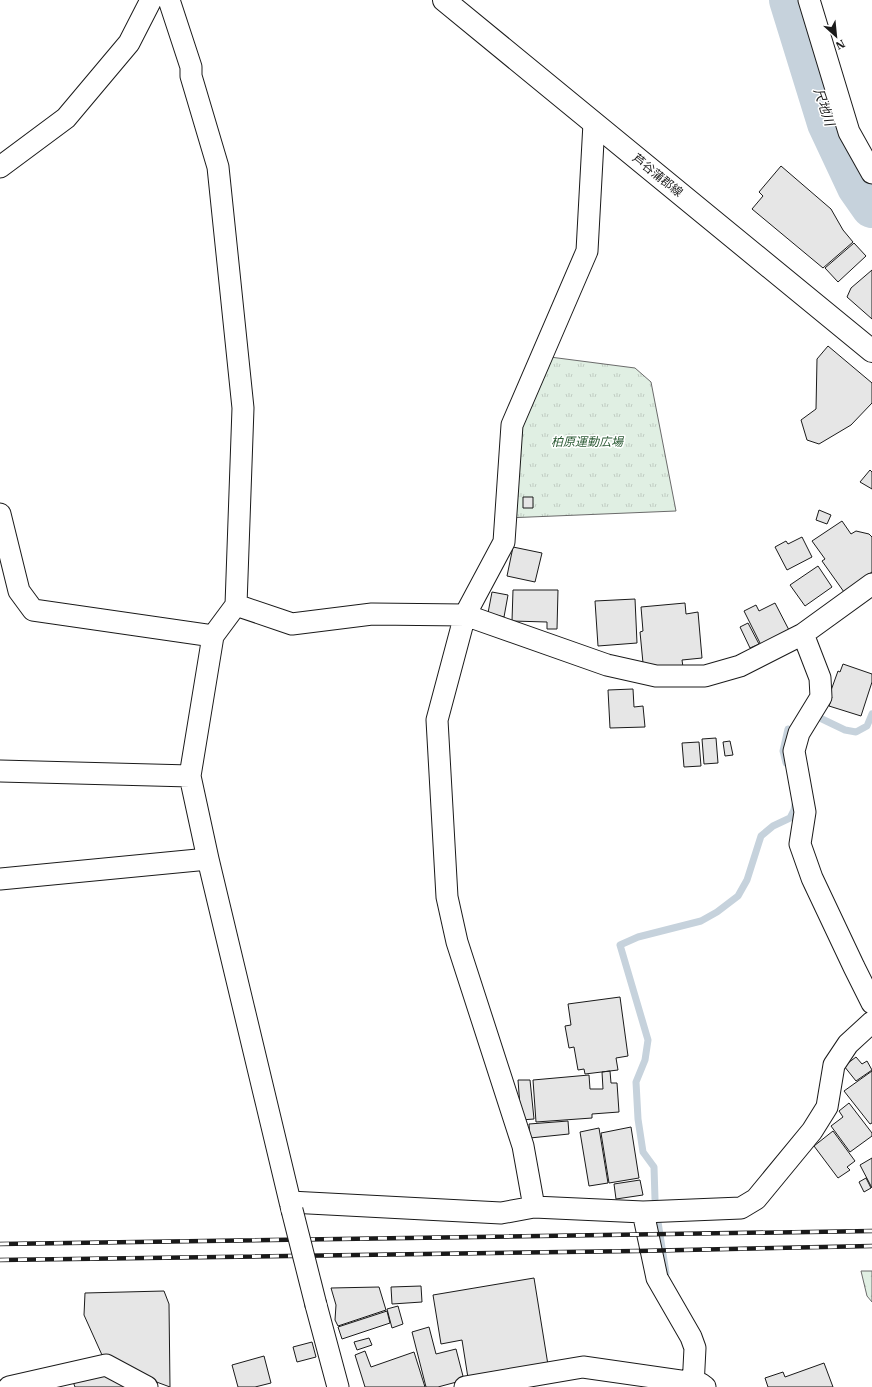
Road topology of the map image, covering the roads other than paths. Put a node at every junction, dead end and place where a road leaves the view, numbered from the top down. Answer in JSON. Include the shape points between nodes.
{"nodes":[{"id":1,"x":151,"y":0,"type":"edge"},
{"id":2,"x":169,"y":0,"type":"edge"},
{"id":3,"x":444,"y":0,"type":"edge"},
{"id":4,"x":809,"y":0,"type":"edge"},
{"id":5,"x":594,"y":123,"type":"junction"},
{"id":6,"x":0,"y":167,"type":"edge"},
{"id":7,"x":872,"y":173,"type":"edge"},
{"id":8,"x":872,"y":351,"type":"edge"},
{"id":9,"x":0,"y":514,"type":"edge"},
{"id":10,"x":872,"y":584,"type":"edge"},
{"id":11,"x":236,"y":605,"type":"junction"},
{"id":12,"x":465,"y":615,"type":"junction"},
{"id":13,"x":804,"y":634,"type":"junction"},
{"id":14,"x":213,"y":636,"type":"junction"},
{"id":15,"x":0,"y":771,"type":"edge"},
{"id":16,"x":190,"y":776,"type":"junction"},
{"id":17,"x":208,"y":859,"type":"junction"},
{"id":18,"x":0,"y":879,"type":"edge"},
{"id":19,"x":872,"y":1003,"type":"edge"},
{"id":20,"x":872,"y":1022,"type":"edge"},
{"id":21,"x":291,"y":1206,"type":"junction"},
{"id":22,"x":534,"y":1207,"type":"junction"},
{"id":23,"x":644,"y":1212,"type":"junction"},
{"id":24,"x":697,"y":1386,"type":"edge"},
{"id":25,"x":9,"y":1387,"type":"edge"},
{"id":26,"x":147,"y":1387,"type":"edge"},
{"id":27,"x":338,"y":1387,"type":"edge"},
{"id":28,"x":465,"y":1387,"type":"edge"}],
"edges":[{"from":1,"to":6,"type":"street","via":[[129,43],[66,118]]},
{"from":2,"to":11,"type":"street","via":[[191,66],[191,76],[218,167],[243,408]]},
{"from":3,"to":5,"type":"main road","name":"芦谷蒲郡線"},
{"from":4,"to":7,"type":"street","via":[[849,132]]},
{"from":5,"to":8,"type":"main road","name":"芦谷蒲郡線"},
{"from":5,"to":12,"type":"street","via":[[587,252],[512,426],[504,542]]},
{"from":9,"to":14,"type":"street","via":[[19,591],[33,610]]},
{"from":10,"to":13,"type":"street"},
{"from":11,"to":12,"type":"street","via":[[292,624],[372,614]]},
{"from":11,"to":14,"type":"street"},
{"from":12,"to":13,"type":"street","via":[[607,665],[656,676],[705,676],[740,666]]},
{"from":12,"to":22,"type":"street","via":[[438,720],[447,897],[457,942],[523,1146]]},
{"from":13,"to":19,"type":"street","via":[[820,678],[821,697],[799,733],[794,751],[805,812],[800,844],[812,878]]},
{"from":14,"to":16,"type":"street"},
{"from":15,"to":16,"type":"street"},
{"from":16,"to":17,"type":"street"},
{"from":17,"to":18,"type":"street"},
{"from":17,"to":21,"type":"street"},
{"from":20,"to":23,"type":"street","via":[[848,1044],[834,1065],[827,1107],[812,1131],[756,1199],[741,1208]]},
{"from":21,"to":22,"type":"street","via":[[501,1213]]},
{"from":21,"to":27,"type":"street","bridge":true},
{"from":22,"to":23,"type":"street"},
{"from":23,"to":24,"type":"street","via":[[657,1278],[695,1348]]},
{"from":24,"to":28,"type":"street","via":[[583,1367]]},
{"from":25,"to":26,"type":"street","via":[[106,1365]]}]}
